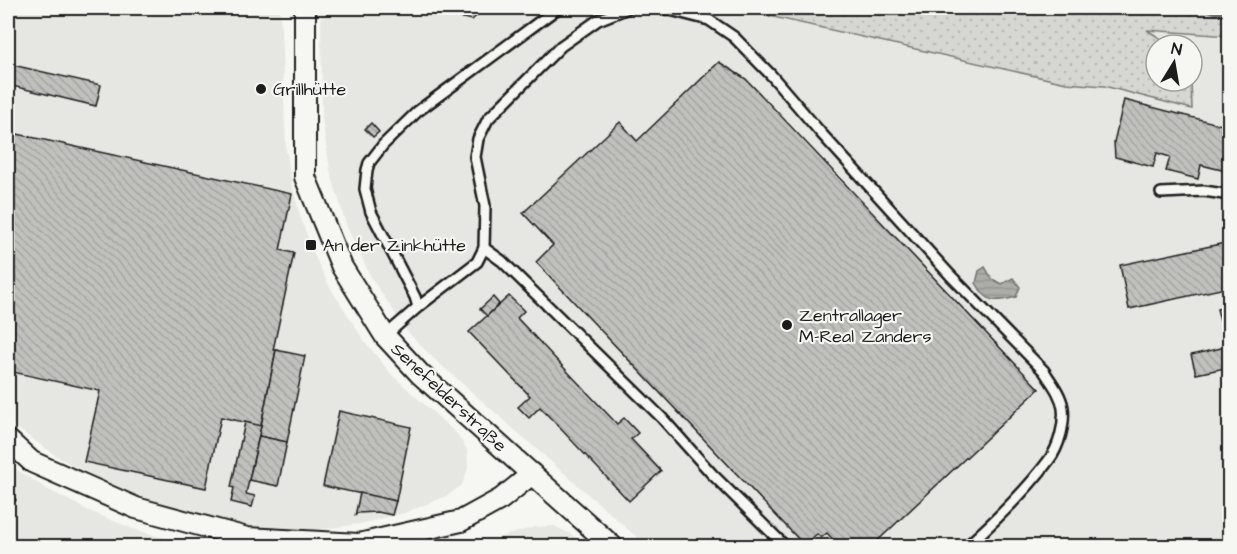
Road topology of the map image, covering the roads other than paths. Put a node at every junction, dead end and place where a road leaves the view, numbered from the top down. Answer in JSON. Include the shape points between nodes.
{"nodes":[{"id":1,"x":305,"y":8,"type":"edge"},
{"id":2,"x":558,"y":8,"type":"edge"},
{"id":3,"x":628,"y":8,"type":"edge"},
{"id":4,"x":662,"y":8,"type":"edge"},
{"id":5,"x":1161,"y":194,"type":"dead end"},
{"id":6,"x":1230,"y":195,"type":"edge"},
{"id":7,"x":484,"y":248,"type":"junction"},
{"id":8,"x":418,"y":307,"type":"junction"},
{"id":9,"x":385,"y":336,"type":"junction"},
{"id":10,"x":8,"y":440,"type":"edge"},
{"id":11,"x":532,"y":474,"type":"junction"},
{"id":12,"x":293,"y":543,"type":"edge"},
{"id":13,"x":612,"y":546,"type":"edge"},
{"id":14,"x":785,"y":546,"type":"edge"},
{"id":15,"x":967,"y":546,"type":"edge"}],
"edges":[{"from":1,"to":9,"type":"street","name":"Senefelderstraße","via":[[304,177],[342,267]]},
{"from":2,"to":8,"type":"lane","via":[[418,111],[369,163],[365,180],[368,204]]},
{"from":3,"to":7,"type":"lane","via":[[598,20],[561,46],[488,120],[478,139],[476,157],[484,206]]},
{"from":4,"to":15,"type":"lane","via":[[709,20],[734,37],[950,275],[1044,371],[1053,386],[1062,416],[1058,443],[1050,459],[998,518]]},
{"from":5,"to":6,"type":"lane","via":[[1204,191]]},
{"from":7,"to":8,"type":"lane","via":[[477,262]]},
{"from":7,"to":14,"type":"lane","via":[[502,261],[662,418]]},
{"from":8,"to":9,"type":"lane"},
{"from":9,"to":11,"type":"street","name":"Senefelderstraße","via":[[420,374]]},
{"from":10,"to":12,"type":"street","via":[[32,462],[136,508],[247,538]]},
{"from":11,"to":12,"type":"street","via":[[501,499],[461,521],[359,544]]},
{"from":11,"to":13,"type":"street","name":"Senefelderstraße"}]}
